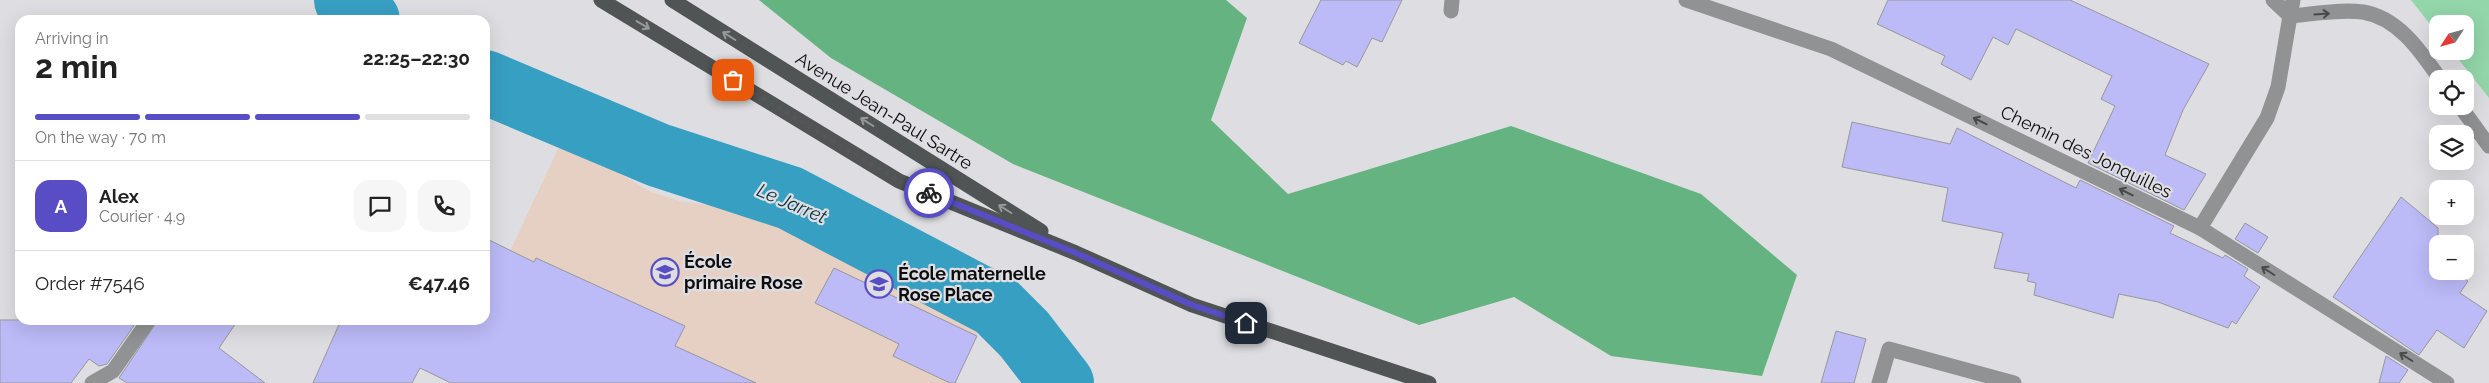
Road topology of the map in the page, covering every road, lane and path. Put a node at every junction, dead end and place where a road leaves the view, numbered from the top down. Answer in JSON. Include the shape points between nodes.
{"nodes":[{"id":1,"x":601,"y":0,"type":"edge"},
{"id":2,"x":672,"y":0,"type":"edge"},
{"id":3,"x":1686,"y":0,"type":"edge"},
{"id":4,"x":2273,"y":0,"type":"edge"},
{"id":5,"x":2293,"y":0,"type":"edge"},
{"id":6,"x":2290,"y":16,"type":"junction"},
{"id":7,"x":2433,"y":70,"type":"edge"},
{"id":8,"x":2467,"y":115,"type":"edge"},
{"id":9,"x":2489,"y":146,"type":"edge"},
{"id":10,"x":2200,"y":228,"type":"junction"},
{"id":11,"x":1076,"y":253,"type":"junction"},
{"id":12,"x":145,"y":325,"type":"edge"},
{"id":13,"x":92,"y":383,"type":"edge"},
{"id":14,"x":1428,"y":383,"type":"edge"},
{"id":15,"x":1879,"y":383,"type":"edge"},
{"id":16,"x":2014,"y":383,"type":"edge"},
{"id":17,"x":2448,"y":383,"type":"edge"}],
"edges":[{"from":1,"to":11,"type":"main road","name":"Avenue Jean-Paul Sartre","one_way":true,"via":[[899,181]]},
{"from":11,"to":2,"type":"main road","name":"Avenue Jean-Paul Sartre","one_way":true},
{"from":10,"to":3,"type":"street","name":"Chemin des Jonquilles","one_way":true,"via":[[1831,49]]},
{"from":4,"to":6,"type":"street"},
{"from":5,"to":6,"type":"street"},
{"from":6,"to":7,"type":"street","one_way":true,"via":[[2364,12],[2390,23],[2410,40]]},
{"from":6,"to":10,"type":"street","via":[[2285,57],[2267,118]]},
{"from":8,"to":9,"type":"street"},
{"from":17,"to":10,"type":"street","name":"Chemin des Jonquilles","one_way":true},
{"from":11,"to":14,"type":"main road","name":"Avenue Jean-Paul Sartre","via":[[1192,305]]},
{"from":12,"to":13,"type":"street","via":[[112,371]]},
{"from":15,"to":16,"type":"street","via":[[1889,348]]}]}
